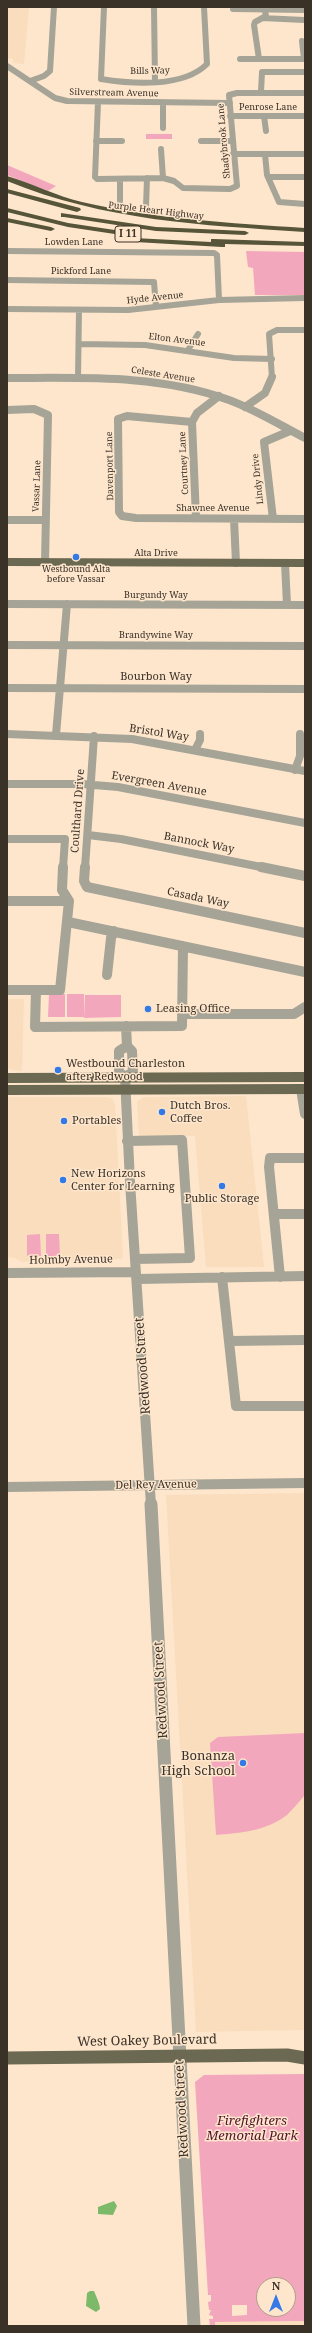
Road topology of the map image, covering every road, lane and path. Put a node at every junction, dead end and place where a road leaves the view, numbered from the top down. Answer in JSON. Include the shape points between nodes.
{"nodes":[{"id":1,"x":54,"y":7,"type":"edge"},
{"id":2,"x":104,"y":7,"type":"edge"},
{"id":3,"x":154,"y":7,"type":"edge"},
{"id":4,"x":204,"y":7,"type":"edge"},
{"id":5,"x":267,"y":8,"type":"edge"},
{"id":6,"x":233,"y":9,"type":"dead end"},
{"id":7,"x":305,"y":10,"type":"edge"},
{"id":8,"x":262,"y":18,"type":"junction"},
{"id":9,"x":304,"y":20,"type":"edge"},
{"id":10,"x":302,"y":41,"type":"dead end"},
{"id":11,"x":240,"y":59,"type":"dead end"},
{"id":12,"x":259,"y":59,"type":"junction"},
{"id":13,"x":304,"y":59,"type":"edge"},
{"id":14,"x":7,"y":66,"type":"edge"},
{"id":15,"x":305,"y":72,"type":"edge"},
{"id":16,"x":30,"y":81,"type":"junction"},
{"id":17,"x":155,"y":81,"type":"junction"},
{"id":18,"x":261,"y":92,"type":"junction"},
{"id":19,"x":305,"y":93,"type":"edge"},
{"id":20,"x":98,"y":102,"type":"junction"},
{"id":21,"x":163,"y":103,"type":"junction"},
{"id":22,"x":230,"y":103,"type":"junction"},
{"id":23,"x":230,"y":116,"type":"junction"},
{"id":24,"x":264,"y":116,"type":"junction"},
{"id":25,"x":305,"y":116,"type":"edge"},
{"id":26,"x":163,"y":128,"type":"dead end"},
{"id":27,"x":266,"y":131,"type":"dead end"},
{"id":28,"x":96,"y":141,"type":"junction"},
{"id":29,"x":122,"y":141,"type":"dead end"},
{"id":30,"x":201,"y":141,"type":"dead end"},
{"id":31,"x":232,"y":141,"type":"junction"},
{"id":32,"x":161,"y":150,"type":"dead end"},
{"id":33,"x":233,"y":154,"type":"junction"},
{"id":34,"x":265,"y":154,"type":"junction"},
{"id":35,"x":305,"y":154,"type":"edge"},
{"id":36,"x":268,"y":177,"type":"junction"},
{"id":37,"x":305,"y":177,"type":"edge"},
{"id":38,"x":7,"y":178,"type":"edge"},
{"id":39,"x":147,"y":178,"type":"junction"},
{"id":40,"x":163,"y":178,"type":"junction"},
{"id":41,"x":120,"y":180,"type":"junction"},
{"id":42,"x":9,"y":191,"type":"edge"},
{"id":43,"x":120,"y":201,"type":"dead end"},
{"id":44,"x":7,"y":203,"type":"edge"},
{"id":45,"x":305,"y":204,"type":"edge"},
{"id":46,"x":146,"y":207,"type":"dead end"},
{"id":47,"x":7,"y":210,"type":"edge"},
{"id":48,"x":51,"y":212,"type":"dead end"},
{"id":49,"x":7,"y":220,"type":"edge"},
{"id":50,"x":305,"y":231,"type":"edge"},
{"id":51,"x":252,"y":242,"type":"junction"},
{"id":52,"x":305,"y":244,"type":"edge"},
{"id":53,"x":7,"y":251,"type":"edge"},
{"id":54,"x":7,"y":280,"type":"edge"},
{"id":55,"x":305,"y":298,"type":"edge"},
{"id":56,"x":219,"y":300,"type":"junction"},
{"id":57,"x":156,"y":307,"type":"junction"},
{"id":58,"x":7,"y":309,"type":"edge"},
{"id":59,"x":78,"y":310,"type":"junction"},
{"id":60,"x":305,"y":330,"type":"edge"},
{"id":61,"x":198,"y":334,"type":"dead end"},
{"id":62,"x":79,"y":344,"type":"junction"},
{"id":63,"x":188,"y":350,"type":"junction"},
{"id":64,"x":272,"y":359,"type":"junction"},
{"id":65,"x":7,"y":378,"type":"edge"},
{"id":66,"x":78,"y":378,"type":"junction"},
{"id":67,"x":219,"y":396,"type":"junction"},
{"id":68,"x":245,"y":406,"type":"junction"},
{"id":69,"x":7,"y":410,"type":"edge"},
{"id":70,"x":192,"y":422,"type":"junction"},
{"id":71,"x":290,"y":431,"type":"junction"},
{"id":72,"x":305,"y":438,"type":"edge"},
{"id":73,"x":122,"y":516,"type":"joint"},
{"id":74,"x":196,"y":518,"type":"junction"},
{"id":75,"x":234,"y":518,"type":"junction"},
{"id":76,"x":273,"y":519,"type":"junction"},
{"id":77,"x":305,"y":519,"type":"edge"},
{"id":78,"x":7,"y":520,"type":"edge"},
{"id":79,"x":45,"y":520,"type":"junction"},
{"id":80,"x":7,"y":562,"type":"edge"},
{"id":81,"x":45,"y":562,"type":"junction"},
{"id":82,"x":236,"y":563,"type":"junction"},
{"id":83,"x":285,"y":563,"type":"junction"},
{"id":84,"x":305,"y":563,"type":"edge"},
{"id":85,"x":7,"y":604,"type":"edge"},
{"id":86,"x":67,"y":604,"type":"junction"},
{"id":87,"x":286,"y":605,"type":"junction"},
{"id":88,"x":305,"y":605,"type":"edge"},
{"id":89,"x":7,"y":645,"type":"edge"},
{"id":90,"x":63,"y":645,"type":"junction"},
{"id":91,"x":305,"y":646,"type":"edge"},
{"id":92,"x":7,"y":688,"type":"edge"},
{"id":93,"x":60,"y":688,"type":"junction"},
{"id":94,"x":305,"y":689,"type":"edge"},
{"id":95,"x":7,"y":734,"type":"edge"},
{"id":96,"x":200,"y":734,"type":"dead end"},
{"id":97,"x":300,"y":734,"type":"dead end"},
{"id":98,"x":56,"y":735,"type":"junction"},
{"id":99,"x":94,"y":736,"type":"junction"},
{"id":100,"x":195,"y":750,"type":"junction"},
{"id":101,"x":295,"y":770,"type":"junction"},
{"id":102,"x":305,"y":771,"type":"edge"},
{"id":103,"x":7,"y":784,"type":"edge"},
{"id":104,"x":91,"y":785,"type":"junction"},
{"id":105,"x":305,"y":823,"type":"edge"},
{"id":106,"x":88,"y":835,"type":"junction"},
{"id":107,"x":7,"y":839,"type":"edge"},
{"id":108,"x":305,"y":876,"type":"edge"},
{"id":109,"x":86,"y":887,"type":"joint"},
{"id":110,"x":7,"y":901,"type":"edge"},
{"id":111,"x":68,"y":901,"type":"junction"},
{"id":112,"x":68,"y":922,"type":"junction"},
{"id":113,"x":114,"y":931,"type":"junction"},
{"id":114,"x":305,"y":933,"type":"edge"},
{"id":115,"x":183,"y":946,"type":"junction"},
{"id":116,"x":305,"y":972,"type":"edge"},
{"id":117,"x":107,"y":975,"type":"dead end"},
{"id":118,"x":7,"y":990,"type":"edge"},
{"id":119,"x":36,"y":990,"type":"junction"},
{"id":120,"x":304,"y":1010,"type":"edge"},
{"id":121,"x":182,"y":1014,"type":"junction"},
{"id":122,"x":126,"y":1026,"type":"junction"},
{"id":123,"x":127,"y":1046,"type":"junction"},
{"id":124,"x":125,"y":1077,"type":"junction"},
{"id":125,"x":305,"y":1077,"type":"edge"},
{"id":126,"x":7,"y":1078,"type":"edge"},
{"id":127,"x":303,"y":1089,"type":"edge"},
{"id":128,"x":7,"y":1090,"type":"edge"},
{"id":129,"x":125,"y":1090,"type":"junction"},
{"id":130,"x":305,"y":1114,"type":"edge"},
{"id":131,"x":127,"y":1141,"type":"junction"},
{"id":132,"x":305,"y":1158,"type":"edge"},
{"id":133,"x":274,"y":1214,"type":"junction"},
{"id":134,"x":305,"y":1214,"type":"edge"},
{"id":135,"x":135,"y":1259,"type":"junction"},
{"id":136,"x":7,"y":1273,"type":"edge"},
{"id":137,"x":137,"y":1275,"type":"junction"},
{"id":138,"x":305,"y":1276,"type":"edge"},
{"id":139,"x":222,"y":1277,"type":"junction"},
{"id":140,"x":280,"y":1277,"type":"junction"},
{"id":141,"x":305,"y":1340,"type":"edge"},
{"id":142,"x":229,"y":1341,"type":"junction"},
{"id":143,"x":305,"y":1406,"type":"edge"},
{"id":144,"x":305,"y":1483,"type":"edge"},
{"id":145,"x":150,"y":1485,"type":"junction"},
{"id":146,"x":7,"y":1487,"type":"edge"},
{"id":147,"x":305,"y":2050,"type":"edge"},
{"id":148,"x":180,"y":2055,"type":"junction"},
{"id":149,"x":287,"y":2055,"type":"junction"},
{"id":150,"x":7,"y":2058,"type":"edge"},
{"id":151,"x":305,"y":2058,"type":"edge"},
{"id":152,"x":194,"y":2326,"type":"edge"}],
"edges":[{"from":1,"to":16,"type":"street","via":[[50,71]]},
{"from":2,"to":17,"type":"street","name":"Bills Way","via":[[101,79]]},
{"from":3,"to":17,"type":"street"},
{"from":4,"to":17,"type":"street","name":"Bills Way","via":[[207,64],[198,74],[181,79]]},
{"from":5,"to":6,"type":"street"},
{"from":5,"to":7,"type":"street"},
{"from":5,"to":8,"type":"street","via":[[266,16]]},
{"from":8,"to":9,"type":"street"},
{"from":8,"to":12,"type":"street","via":[[254,25]]},
{"from":10,"to":13,"type":"street"},
{"from":11,"to":12,"type":"street"},
{"from":12,"to":13,"type":"street"},
{"from":14,"to":16,"type":"street","name":"Silverstream Avenue"},
{"from":15,"to":18,"type":"street","via":[[262,72]]},
{"from":16,"to":20,"type":"street","name":"Silverstream Avenue","via":[[60,100]]},
{"from":18,"to":19,"type":"street"},
{"from":18,"to":22,"type":"street","name":"Shadybrook Lane","via":[[232,94]]},
{"from":20,"to":21,"type":"street","name":"Silverstream Avenue"},
{"from":20,"to":28,"type":"street"},
{"from":21,"to":22,"type":"street","name":"Silverstream Avenue"},
{"from":21,"to":26,"type":"street"},
{"from":22,"to":23,"type":"street","name":"Shadybrook Lane"},
{"from":23,"to":24,"type":"street","name":"Penrose Lane"},
{"from":23,"to":31,"type":"street","name":"Shadybrook Lane"},
{"from":24,"to":25,"type":"street","name":"Penrose Lane"},
{"from":24,"to":27,"type":"street"},
{"from":28,"to":29,"type":"street"},
{"from":28,"to":41,"type":"street","via":[[95,177]]},
{"from":30,"to":31,"type":"street"},
{"from":31,"to":33,"type":"street","name":"Shadybrook Lane"},
{"from":32,"to":40,"type":"street"},
{"from":33,"to":34,"type":"street"},
{"from":33,"to":40,"type":"street","name":"Shadybrook Lane","via":[[236,186],[234,188],[183,188],[174,181]]},
{"from":34,"to":35,"type":"street"},
{"from":34,"to":36,"type":"street"},
{"from":36,"to":37,"type":"street"},
{"from":36,"to":45,"type":"street","via":[[274,185],[279,202]]},
{"from":38,"to":50,"type":"highway","via":[[60,198],[127,212]]},
{"from":39,"to":40,"type":"street"},
{"from":39,"to":41,"type":"street"},
{"from":39,"to":46,"type":"street"},
{"from":41,"to":43,"type":"street"},
{"from":42,"to":50,"type":"highway","name":"Purple Heart Highway","number":"I 11","via":[[80,211],[142,222],[210,228]]},
{"from":44,"to":51,"type":"highway","via":[[108,226]]},
{"from":47,"to":51,"type":"highway","number":"I 11","via":[[63,224],[124,234]]},
{"from":48,"to":50,"type":"highway","via":[[113,224],[164,230],[206,233]]},
{"from":49,"to":52,"type":"highway","via":[[71,233],[142,241],[208,245]]},
{"from":51,"to":52,"type":"highway","number":"I 11"},
{"from":53,"to":56,"type":"street","name":"Lowden Lane","via":[[214,253],[217,255]]},
{"from":54,"to":57,"type":"street","name":"Pickford Lane","via":[[154,282]]},
{"from":55,"to":56,"type":"street","name":"Hyde Avenue"},
{"from":56,"to":57,"type":"street","name":"Hyde Avenue"},
{"from":57,"to":59,"type":"street","name":"Hyde Avenue"},
{"from":58,"to":59,"type":"street","name":"Hyde Avenue"},
{"from":59,"to":62,"type":"street"},
{"from":60,"to":64,"type":"street","via":[[272,331],[269,334]]},
{"from":61,"to":63,"type":"street"},
{"from":62,"to":63,"type":"street","name":"Elton Avenue","via":[[128,344]]},
{"from":62,"to":66,"type":"street"},
{"from":63,"to":64,"type":"street","name":"Elton Avenue","via":[[234,358]]},
{"from":64,"to":68,"type":"street","via":[[272,384],[263,396]]},
{"from":65,"to":66,"type":"street","name":"Celeste Avenue"},
{"from":66,"to":67,"type":"street","name":"Celeste Avenue","via":[[154,381]]},
{"from":67,"to":68,"type":"street","name":"Celeste Avenue"},
{"from":67,"to":70,"type":"street","name":"Courtney Lane","via":[[197,413]]},
{"from":68,"to":71,"type":"street","name":"Celeste Avenue"},
{"from":69,"to":79,"type":"street","name":"Vassar Lane","via":[[45,412],[49,419]]},
{"from":70,"to":73,"type":"street","name":"Davenport Lane","via":[[131,416],[122,417],[117,422],[119,512]]},
{"from":70,"to":74,"type":"street","name":"Courtney Lane"},
{"from":71,"to":72,"type":"street","name":"Celeste Avenue"},
{"from":71,"to":76,"type":"street","name":"Lindy Drive","via":[[264,442]]},
{"from":73,"to":74,"type":"street","name":"Shawnee Avenue"},
{"from":74,"to":75,"type":"street","name":"Shawnee Avenue"},
{"from":75,"to":76,"type":"street","name":"Shawnee Avenue"},
{"from":75,"to":82,"type":"street"},
{"from":76,"to":77,"type":"street","name":"Shawnee Avenue"},
{"from":78,"to":79,"type":"street"},
{"from":79,"to":81,"type":"street","name":"Vassar Lane"},
{"from":80,"to":81,"type":"main road","name":"Alta Drive"},
{"from":81,"to":82,"type":"main road","name":"Alta Drive"},
{"from":82,"to":83,"type":"main road","name":"Alta Drive"},
{"from":83,"to":84,"type":"main road","name":"Alta Drive"},
{"from":83,"to":87,"type":"street"},
{"from":85,"to":86,"type":"street","name":"Burgundy Way"},
{"from":86,"to":87,"type":"street","name":"Burgundy Way"},
{"from":86,"to":90,"type":"street"},
{"from":87,"to":88,"type":"street","name":"Burgundy Way"},
{"from":89,"to":90,"type":"street","name":"Brandywine Way"},
{"from":90,"to":91,"type":"street","name":"Brandywine Way"},
{"from":90,"to":93,"type":"street"},
{"from":92,"to":93,"type":"street","name":"Bourbon Way"},
{"from":93,"to":94,"type":"street","name":"Bourbon Way"},
{"from":93,"to":98,"type":"street"},
{"from":95,"to":98,"type":"street","name":"Bristol Way"},
{"from":96,"to":100,"type":"street"},
{"from":97,"to":101,"type":"street","via":[[300,756]]},
{"from":98,"to":99,"type":"street","name":"Bristol Way"},
{"from":99,"to":100,"type":"street","name":"Bristol Way"},
{"from":99,"to":104,"type":"street","name":"Coulthard Drive"},
{"from":100,"to":101,"type":"street","name":"Bristol Way"},
{"from":101,"to":102,"type":"street","name":"Bristol Way"},
{"from":103,"to":104,"type":"street","name":"Evergreen Avenue"},
{"from":104,"to":105,"type":"street","name":"Evergreen Avenue","via":[[149,792]]},
{"from":104,"to":106,"type":"street","name":"Coulthard Drive"},
{"from":106,"to":108,"type":"street","name":"Bannock Way","via":[[121,839]]},
{"from":106,"to":109,"type":"street","name":"Coulthard Drive","via":[[84,880]]},
{"from":107,"to":111,"type":"street","via":[[65,839],[62,890]]},
{"from":109,"to":114,"type":"street","name":"Casada Way"},
{"from":110,"to":111,"type":"street"},
{"from":111,"to":112,"type":"street"},
{"from":112,"to":113,"type":"street"},
{"from":112,"to":119,"type":"street","via":[[60,990]]},
{"from":113,"to":115,"type":"street"},
{"from":113,"to":117,"type":"street"},
{"from":115,"to":116,"type":"street"},
{"from":115,"to":121,"type":"street"},
{"from":118,"to":119,"type":"street"},
{"from":119,"to":122,"type":"street","via":[[35,1027]]},
{"from":120,"to":121,"type":"street","via":[[294,1014]]},
{"from":121,"to":122,"type":"street","via":[[182,1026]]},
{"from":122,"to":123,"type":"street"},
{"from":123,"to":124,"type":"street","via":[[120,1051],[119,1072]]},
{"from":123,"to":124,"type":"street","via":[[132,1051],[133,1072]]},
{"from":124,"to":125,"type":"main road"},
{"from":124,"to":126,"type":"main road"},
{"from":124,"to":129,"type":"street","name":"Redwood Street"},
{"from":127,"to":129,"type":"main road"},
{"from":127,"to":130,"type":"street"},
{"from":128,"to":129,"type":"main road"},
{"from":129,"to":131,"type":"street","name":"Redwood Street"},
{"from":131,"to":135,"type":"street","name":"Redwood Street"},
{"from":131,"to":135,"type":"street","via":[[182,1140],[190,1258]]},
{"from":132,"to":133,"type":"street","via":[[270,1158]]},
{"from":133,"to":134,"type":"street"},
{"from":133,"to":140,"type":"street"},
{"from":135,"to":137,"type":"street","name":"Redwood Street"},
{"from":136,"to":137,"type":"street","name":"Holmby Avenue"},
{"from":137,"to":139,"type":"street","name":"Holmby Avenue"},
{"from":137,"to":145,"type":"street","name":"Redwood Street"},
{"from":138,"to":140,"type":"street","name":"Holmby Avenue"},
{"from":139,"to":140,"type":"street","name":"Holmby Avenue"},
{"from":139,"to":142,"type":"street"},
{"from":141,"to":142,"type":"street"},
{"from":142,"to":143,"type":"street","via":[[236,1406]]},
{"from":144,"to":145,"type":"street","name":"Del Rey Avenue"},
{"from":145,"to":146,"type":"street","name":"Del Rey Avenue"},
{"from":145,"to":148,"type":"street","name":"Redwood Street"},
{"from":147,"to":149,"type":"main road","name":"West Oakey Boulevard"},
{"from":148,"to":149,"type":"main road","name":"West Oakey Boulevard"},
{"from":148,"to":150,"type":"main road","name":"West Oakey Boulevard"},
{"from":148,"to":152,"type":"street","name":"Redwood Street"},
{"from":149,"to":151,"type":"main road","name":"West Oakey Boulevard"}]}
